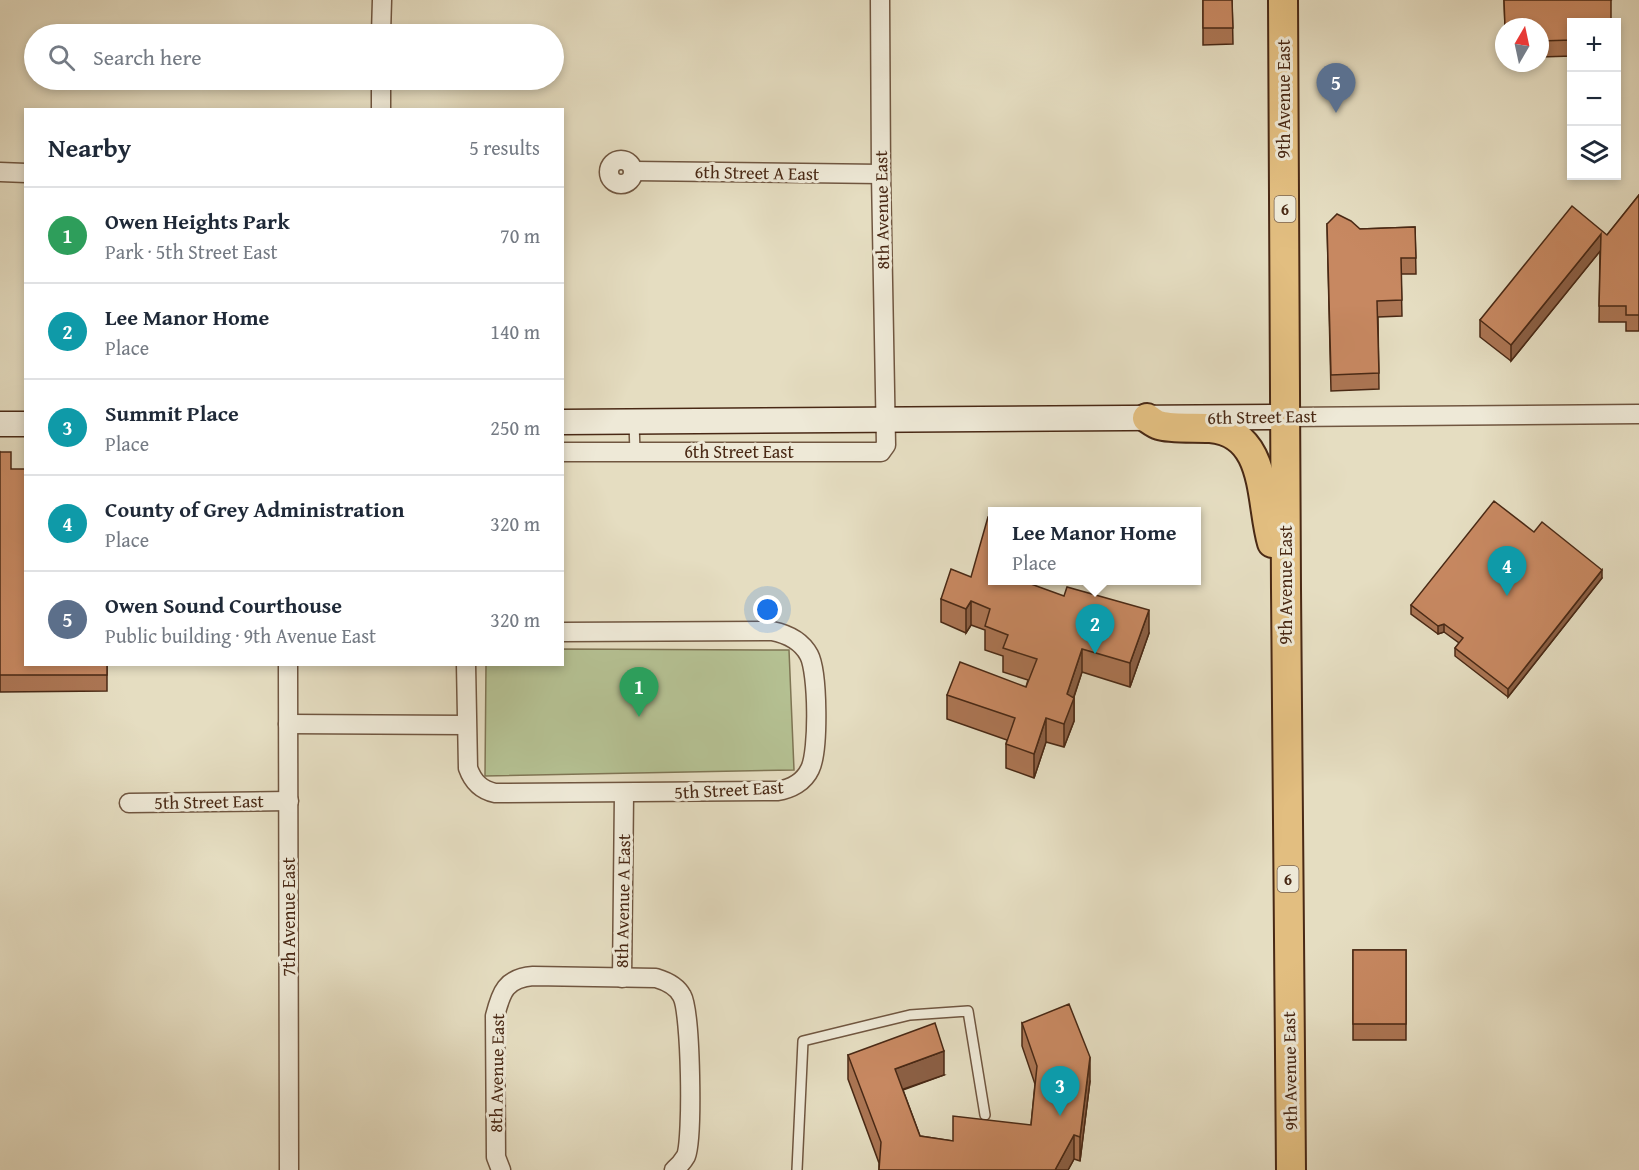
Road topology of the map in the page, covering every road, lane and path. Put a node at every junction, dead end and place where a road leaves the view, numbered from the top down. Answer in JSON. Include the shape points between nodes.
{"nodes":[{"id":1,"x":382,"y":0,"type":"edge"},
{"id":2,"x":880,"y":0,"type":"edge"},
{"id":3,"x":1283,"y":0,"type":"edge"},
{"id":4,"x":381,"y":24,"type":"edge"},
{"id":5,"x":381,"y":90,"type":"edge"},
{"id":6,"x":381,"y":108,"type":"edge"},
{"id":7,"x":633,"y":171,"type":"dead end"},
{"id":8,"x":0,"y":172,"type":"edge"},
{"id":9,"x":24,"y":172,"type":"edge"},
{"id":10,"x":881,"y":174,"type":"junction"},
{"id":11,"x":1639,"y":414,"type":"edge"},
{"id":12,"x":1286,"y":417,"type":"junction"},
{"id":13,"x":1147,"y":418,"type":"junction"},
{"id":14,"x":885,"y":420,"type":"junction"},
{"id":15,"x":564,"y":422,"type":"edge"},
{"id":16,"x":634,"y":422,"type":"junction"},
{"id":17,"x":0,"y":424,"type":"edge"},
{"id":18,"x":24,"y":424,"type":"edge"},
{"id":19,"x":564,"y":452,"type":"edge"},
{"id":20,"x":634,"y":453,"type":"junction"},
{"id":21,"x":1286,"y":589,"type":"junction"},
{"id":22,"x":564,"y":632,"type":"edge"},
{"id":23,"x":288,"y":666,"type":"edge"},
{"id":24,"x":466,"y":666,"type":"edge"},
{"id":25,"x":288,"y":724,"type":"junction"},
{"id":26,"x":466,"y":725,"type":"junction"},
{"id":27,"x":624,"y":794,"type":"junction"},
{"id":28,"x":289,"y":801,"type":"junction"},
{"id":29,"x":129,"y":803,"type":"dead end"},
{"id":30,"x":622,"y":978,"type":"junction"},
{"id":31,"x":986,"y":1115,"type":"dead end"},
{"id":32,"x":289,"y":1170,"type":"edge"},
{"id":33,"x":501,"y":1170,"type":"edge"},
{"id":34,"x":674,"y":1170,"type":"edge"},
{"id":35,"x":797,"y":1170,"type":"edge"},
{"id":36,"x":1291,"y":1170,"type":"edge"}],
"edges":[{"from":1,"to":4,"type":"street"},
{"from":2,"to":10,"type":"street","name":"8th Avenue East"},
{"from":3,"to":12,"type":"highway","name":"9th Avenue East","number":"6"},
{"from":5,"to":6,"type":"street"},
{"from":7,"to":10,"type":"street","name":"6th Street A East"},
{"from":8,"to":9,"type":"street"},
{"from":10,"to":14,"type":"street","name":"8th Avenue East"},
{"from":11,"to":12,"type":"street","name":"6th Street East"},
{"from":12,"to":13,"type":"main road","name":"6th Street East"},
{"from":12,"to":21,"type":"highway","name":"9th Avenue East","number":"6"},
{"from":13,"to":14,"type":"main road","name":"6th Street East"},
{"from":13,"to":21,"type":"highway","via":[[1160,426],[1217,429],[1235,436],[1247,448],[1259,468],[1268,529]]},
{"from":14,"to":16,"type":"main road","name":"6th Street East"},
{"from":14,"to":20,"type":"street","name":"6th Street East","via":[[886,445],[881,452]]},
{"from":15,"to":16,"type":"main road","name":"6th Street East"},
{"from":16,"to":20,"type":"lane"},
{"from":17,"to":18,"type":"main road"},
{"from":19,"to":20,"type":"street","name":"6th Street East"},
{"from":21,"to":36,"type":"highway","name":"9th Avenue East","number":"6"},
{"from":22,"to":27,"type":"street","name":"5th Street East","via":[[772,631],[798,641],[809,655],[814,673],[816,728],[812,765],[801,782],[777,791]]},
{"from":23,"to":25,"type":"street","name":"7th Avenue East"},
{"from":24,"to":26,"type":"street","name":"5th Street East"},
{"from":25,"to":26,"type":"street"},
{"from":25,"to":28,"type":"street","name":"7th Avenue East"},
{"from":26,"to":27,"type":"street","name":"5th Street East","via":[[468,768],[483,789],[495,793]]},
{"from":27,"to":30,"type":"street","name":"8th Avenue A East"},
{"from":28,"to":29,"type":"street","name":"5th Street East"},
{"from":28,"to":32,"type":"street","name":"7th Avenue East"},
{"from":30,"to":33,"type":"street","name":"8th Avenue East","via":[[526,977],[513,981],[500,995],[495,1016],[496,1157]]},
{"from":30,"to":34,"type":"street","name":"8th Avenue A East","via":[[663,980],[683,998],[688,1018],[690,1132],[686,1155]]},
{"from":31,"to":35,"type":"lane","via":[[968,1011],[910,1015],[803,1041]]}]}
